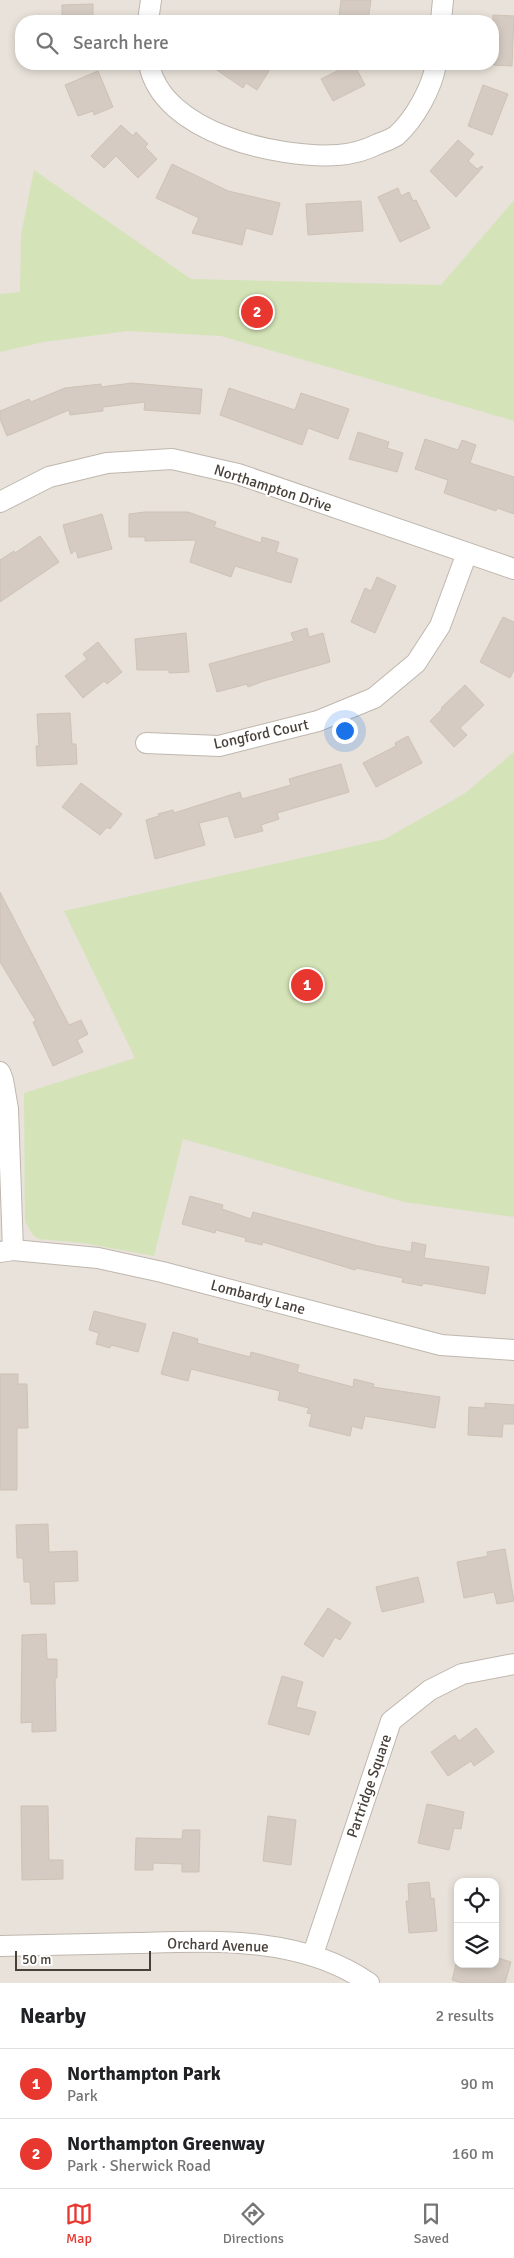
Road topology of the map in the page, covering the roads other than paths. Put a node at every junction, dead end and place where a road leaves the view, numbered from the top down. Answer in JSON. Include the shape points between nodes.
{"nodes":[{"id":1,"x":151,"y":0,"type":"edge"},
{"id":2,"x":443,"y":0,"type":"edge"},
{"id":3,"x":149,"y":15,"type":"edge"},
{"id":4,"x":442,"y":15,"type":"edge"},
{"id":5,"x":150,"y":70,"type":"edge"},
{"id":6,"x":435,"y":70,"type":"edge"},
{"id":7,"x":0,"y":502,"type":"edge"},
{"id":8,"x":467,"y":553,"type":"junction"},
{"id":9,"x":514,"y":568,"type":"edge"},
{"id":10,"x":146,"y":742,"type":"dead end"},
{"id":11,"x":0,"y":1072,"type":"edge"},
{"id":12,"x":7,"y":1251,"type":"edge"},
{"id":13,"x":514,"y":1350,"type":"edge"},
{"id":14,"x":514,"y":1664,"type":"edge"},
{"id":15,"x":0,"y":1946,"type":"edge"},
{"id":16,"x":313,"y":1954,"type":"junction"},
{"id":17,"x":369,"y":1983,"type":"edge"}],
"edges":[{"from":1,"to":3,"type":"street"},
{"from":2,"to":4,"type":"street"},
{"from":5,"to":6,"type":"street","via":[[164,95],[184,115],[225,137],[275,152],[339,155],[366,150],[395,136],[412,118]]},
{"from":7,"to":8,"type":"street","name":"Northampton Drive","via":[[57,475],[108,463],[172,459],[238,474]]},
{"from":8,"to":9,"type":"street","name":"Northampton Drive"},
{"from":8,"to":10,"type":"street","name":"Longford Court","via":[[440,626],[416,663],[374,698],[318,721],[219,746]]},
{"from":11,"to":12,"type":"street","via":[[8,1109]]},
{"from":12,"to":13,"type":"street","name":"Lombardy Lane","via":[[98,1258],[441,1345]]},
{"from":14,"to":16,"type":"street","name":"Partridge Square","via":[[462,1674],[430,1690],[391,1721]]},
{"from":15,"to":16,"type":"street","name":"Orchard Avenue","via":[[199,1941],[272,1946]]},
{"from":16,"to":17,"type":"street","name":"Orchard Avenue"}]}
